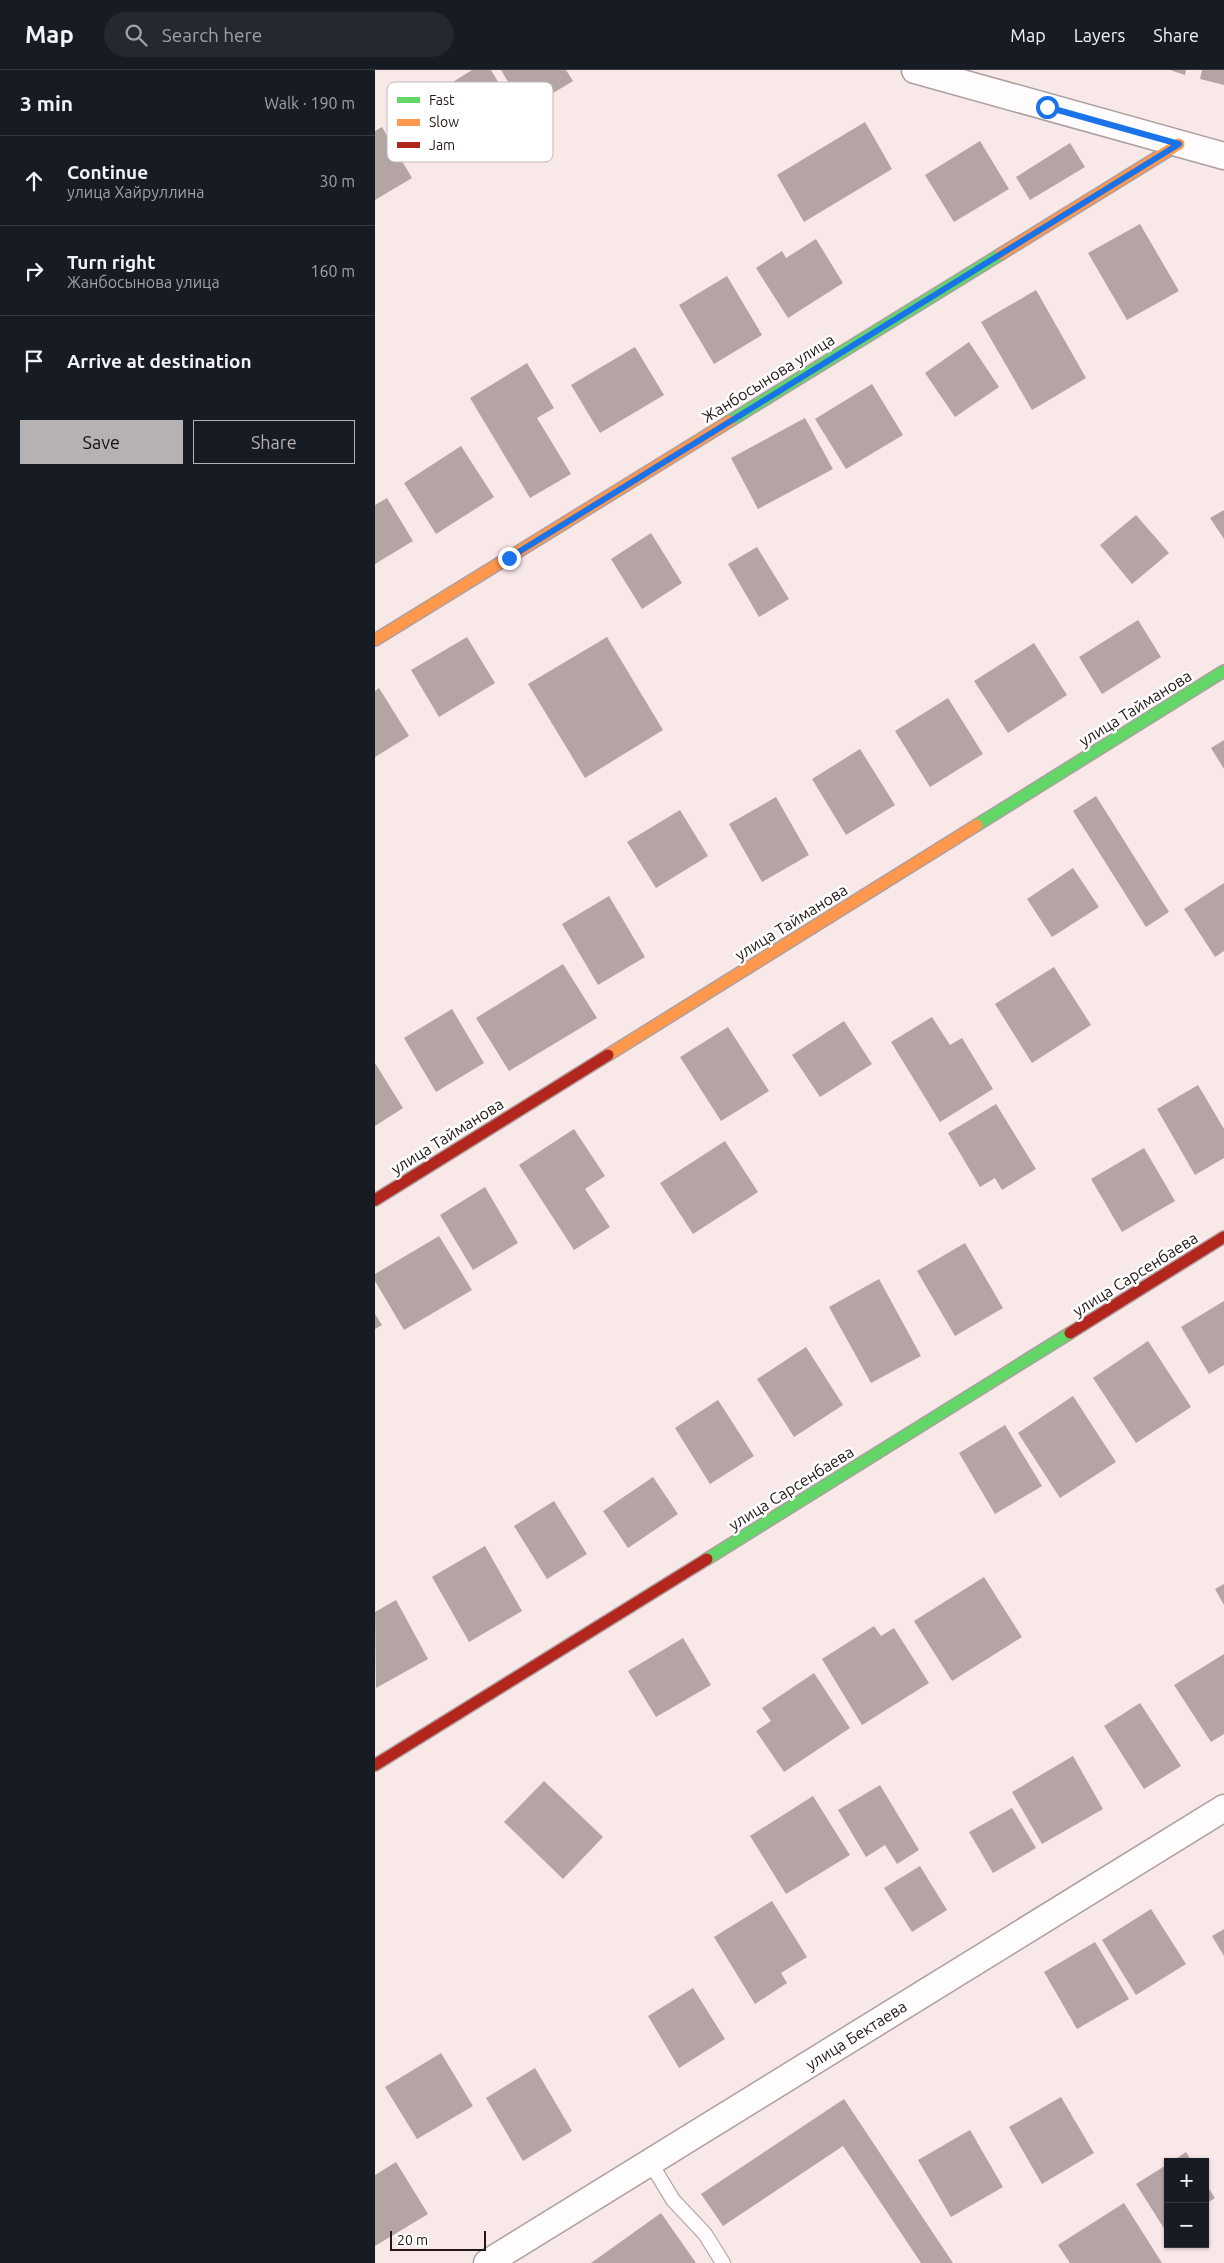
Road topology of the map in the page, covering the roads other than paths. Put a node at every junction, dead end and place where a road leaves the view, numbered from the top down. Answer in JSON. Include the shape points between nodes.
{"nodes":[{"id":1,"x":915,"y":70,"type":"edge"},
{"id":2,"x":1179,"y":144,"type":"junction"},
{"id":3,"x":1224,"y":156,"type":"edge"},
{"id":4,"x":375,"y":640,"type":"edge"},
{"id":5,"x":1224,"y":671,"type":"edge"},
{"id":6,"x":375,"y":1200,"type":"edge"},
{"id":7,"x":1224,"y":1237,"type":"edge"},
{"id":8,"x":375,"y":1766,"type":"edge"},
{"id":9,"x":1224,"y":1808,"type":"edge"},
{"id":10,"x":650,"y":2162,"type":"junction"},
{"id":11,"x":487,"y":2263,"type":"edge"},
{"id":12,"x":723,"y":2263,"type":"edge"}],
"edges":[{"from":1,"to":2,"type":"street"},
{"from":2,"to":3,"type":"street"},
{"from":2,"to":4,"type":"street","name":"Жанбосынова улица"},
{"from":5,"to":6,"type":"street","name":"улица Тайманова"},
{"from":7,"to":8,"type":"street","name":"улица Сарсенбаева"},
{"from":9,"to":10,"type":"street","name":"улица Бектаева"},
{"from":10,"to":11,"type":"street","name":"улица Бектаева"},
{"from":10,"to":12,"type":"lane","via":[[673,2200],[705,2234]]}]}
